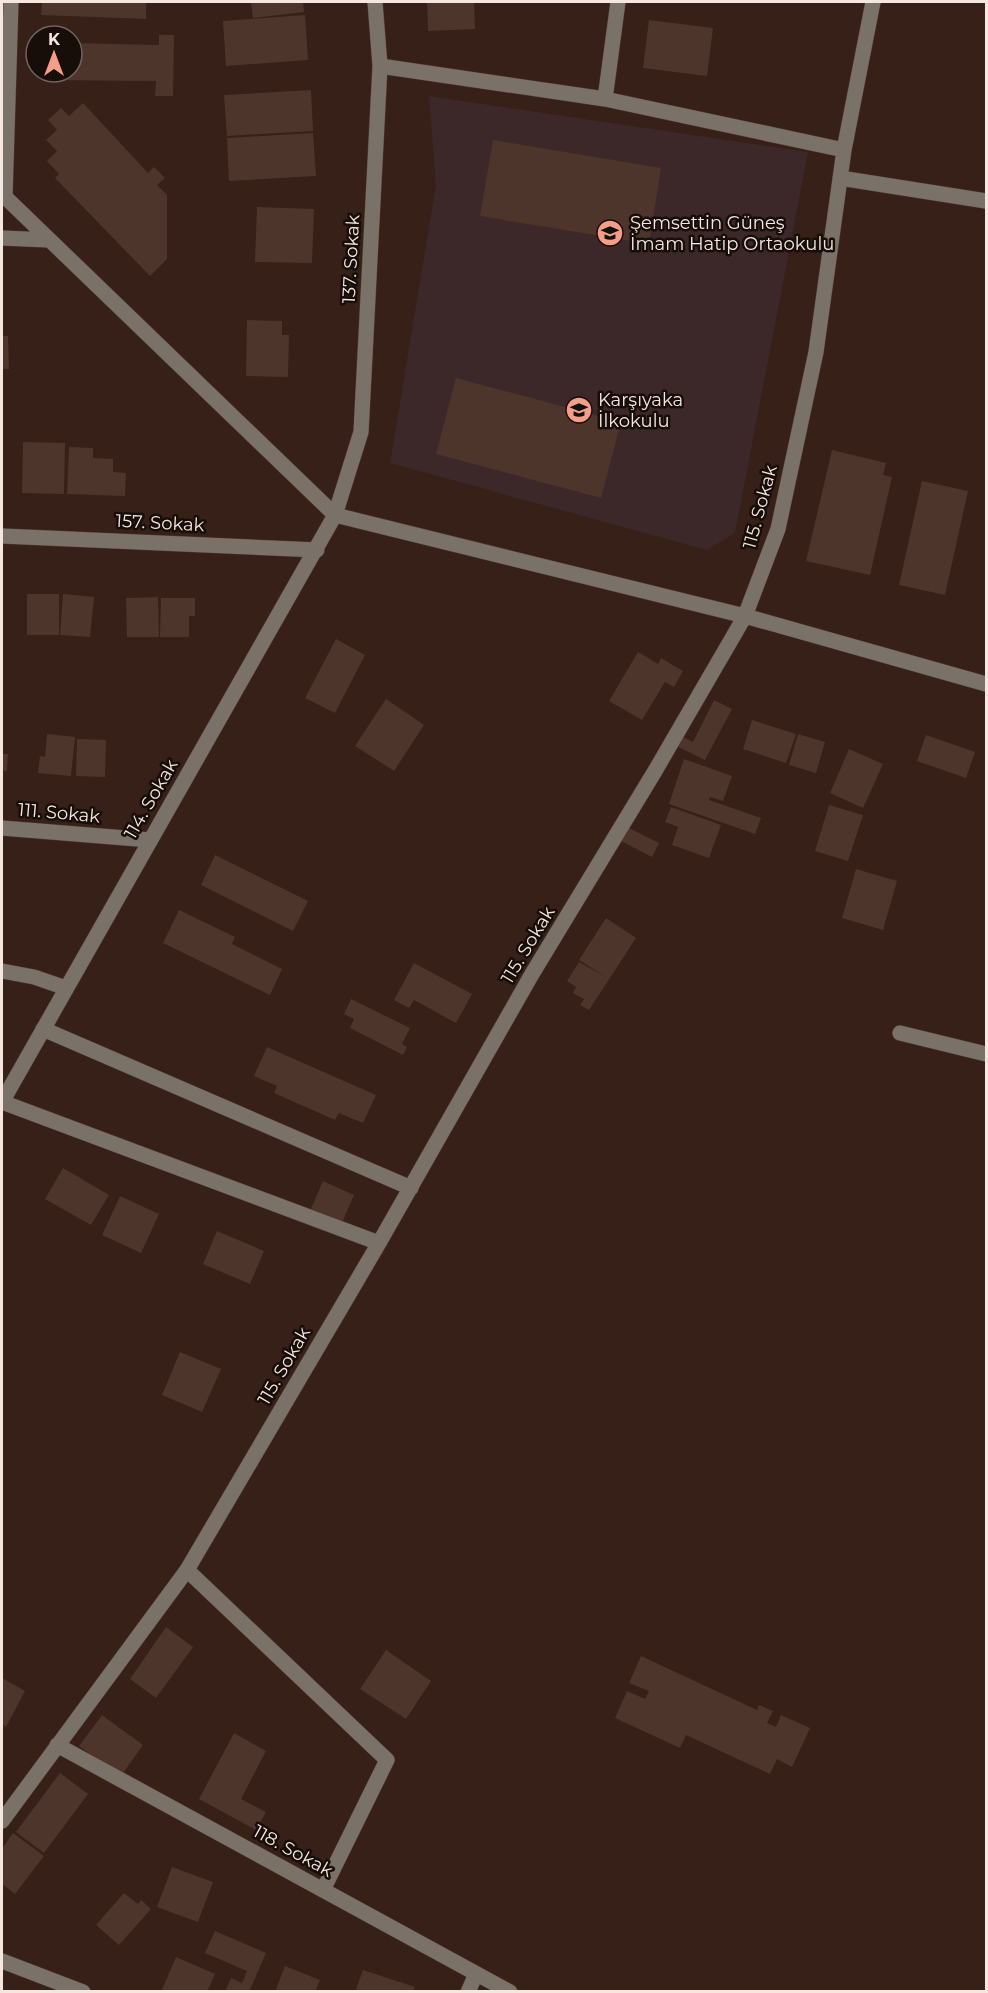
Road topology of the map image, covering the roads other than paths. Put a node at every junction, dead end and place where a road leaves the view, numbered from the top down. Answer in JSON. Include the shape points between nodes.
{"nodes":[{"id":1,"x":11,"y":2,"type":"edge"},
{"id":2,"x":375,"y":2,"type":"edge"},
{"id":3,"x":618,"y":2,"type":"edge"},
{"id":4,"x":873,"y":2,"type":"edge"},
{"id":5,"x":380,"y":66,"type":"junction"},
{"id":6,"x":605,"y":99,"type":"junction"},
{"id":7,"x":844,"y":150,"type":"junction"},
{"id":8,"x":840,"y":178,"type":"junction"},
{"id":9,"x":3,"y":196,"type":"edge"},
{"id":10,"x":987,"y":201,"type":"edge"},
{"id":11,"x":2,"y":238,"type":"edge"},
{"id":12,"x":49,"y":240,"type":"junction"},
{"id":13,"x":335,"y":515,"type":"junction"},
{"id":14,"x":2,"y":536,"type":"edge"},
{"id":15,"x":317,"y":550,"type":"junction"},
{"id":16,"x":745,"y":616,"type":"junction"},
{"id":17,"x":987,"y":684,"type":"edge"},
{"id":18,"x":2,"y":828,"type":"edge"},
{"id":19,"x":150,"y":840,"type":"junction"},
{"id":20,"x":2,"y":971,"type":"edge"},
{"id":21,"x":66,"y":987,"type":"junction"},
{"id":22,"x":43,"y":1029,"type":"junction"},
{"id":23,"x":900,"y":1033,"type":"dead end"},
{"id":24,"x":987,"y":1054,"type":"edge"},
{"id":25,"x":2,"y":1102,"type":"edge"},
{"id":26,"x":411,"y":1188,"type":"junction"},
{"id":27,"x":379,"y":1243,"type":"junction"},
{"id":28,"x":186,"y":1570,"type":"junction"},
{"id":29,"x":57,"y":1745,"type":"junction"},
{"id":30,"x":2,"y":1821,"type":"edge"},
{"id":31,"x":323,"y":1890,"type":"junction"},
{"id":32,"x":2,"y":1961,"type":"edge"},
{"id":33,"x":476,"y":1974,"type":"junction"},
{"id":34,"x":83,"y":1992,"type":"edge"},
{"id":35,"x":468,"y":1992,"type":"edge"},
{"id":36,"x":510,"y":1992,"type":"edge"}],
"edges":[{"from":1,"to":9,"type":"street"},
{"from":2,"to":5,"type":"street","name":"137. Sokak"},
{"from":3,"to":6,"type":"street"},
{"from":4,"to":7,"type":"street","name":"115. Sokak"},
{"from":5,"to":6,"type":"street"},
{"from":5,"to":13,"type":"street","name":"137. Sokak","via":[[361,432]]},
{"from":6,"to":7,"type":"street"},
{"from":7,"to":8,"type":"street","name":"115. Sokak"},
{"from":8,"to":10,"type":"street"},
{"from":8,"to":16,"type":"street","name":"115. Sokak","via":[[816,352],[778,529]]},
{"from":9,"to":12,"type":"street"},
{"from":11,"to":12,"type":"street"},
{"from":12,"to":13,"type":"street"},
{"from":13,"to":15,"type":"street","name":"114. Sokak"},
{"from":13,"to":16,"type":"street"},
{"from":14,"to":15,"type":"street","name":"157. Sokak"},
{"from":15,"to":19,"type":"street","name":"114. Sokak"},
{"from":16,"to":17,"type":"street"},
{"from":16,"to":26,"type":"street","name":"115. Sokak","via":[[532,974]]},
{"from":18,"to":19,"type":"street","name":"111. Sokak"},
{"from":19,"to":21,"type":"street","name":"114. Sokak"},
{"from":20,"to":21,"type":"street"},
{"from":21,"to":22,"type":"street","name":"114. Sokak"},
{"from":22,"to":25,"type":"street","name":"114. Sokak"},
{"from":22,"to":26,"type":"street"},
{"from":23,"to":24,"type":"street"},
{"from":25,"to":27,"type":"street"},
{"from":26,"to":27,"type":"street","name":"115. Sokak"},
{"from":27,"to":28,"type":"street","name":"115. Sokak"},
{"from":28,"to":29,"type":"street","name":"115. Sokak"},
{"from":28,"to":31,"type":"street","via":[[387,1760]]},
{"from":29,"to":30,"type":"street","name":"115. Sokak"},
{"from":29,"to":31,"type":"street","name":"118. Sokak"},
{"from":31,"to":33,"type":"street","name":"118. Sokak"},
{"from":32,"to":34,"type":"street"},
{"from":33,"to":35,"type":"street"},
{"from":33,"to":36,"type":"street","name":"118. Sokak"}]}
